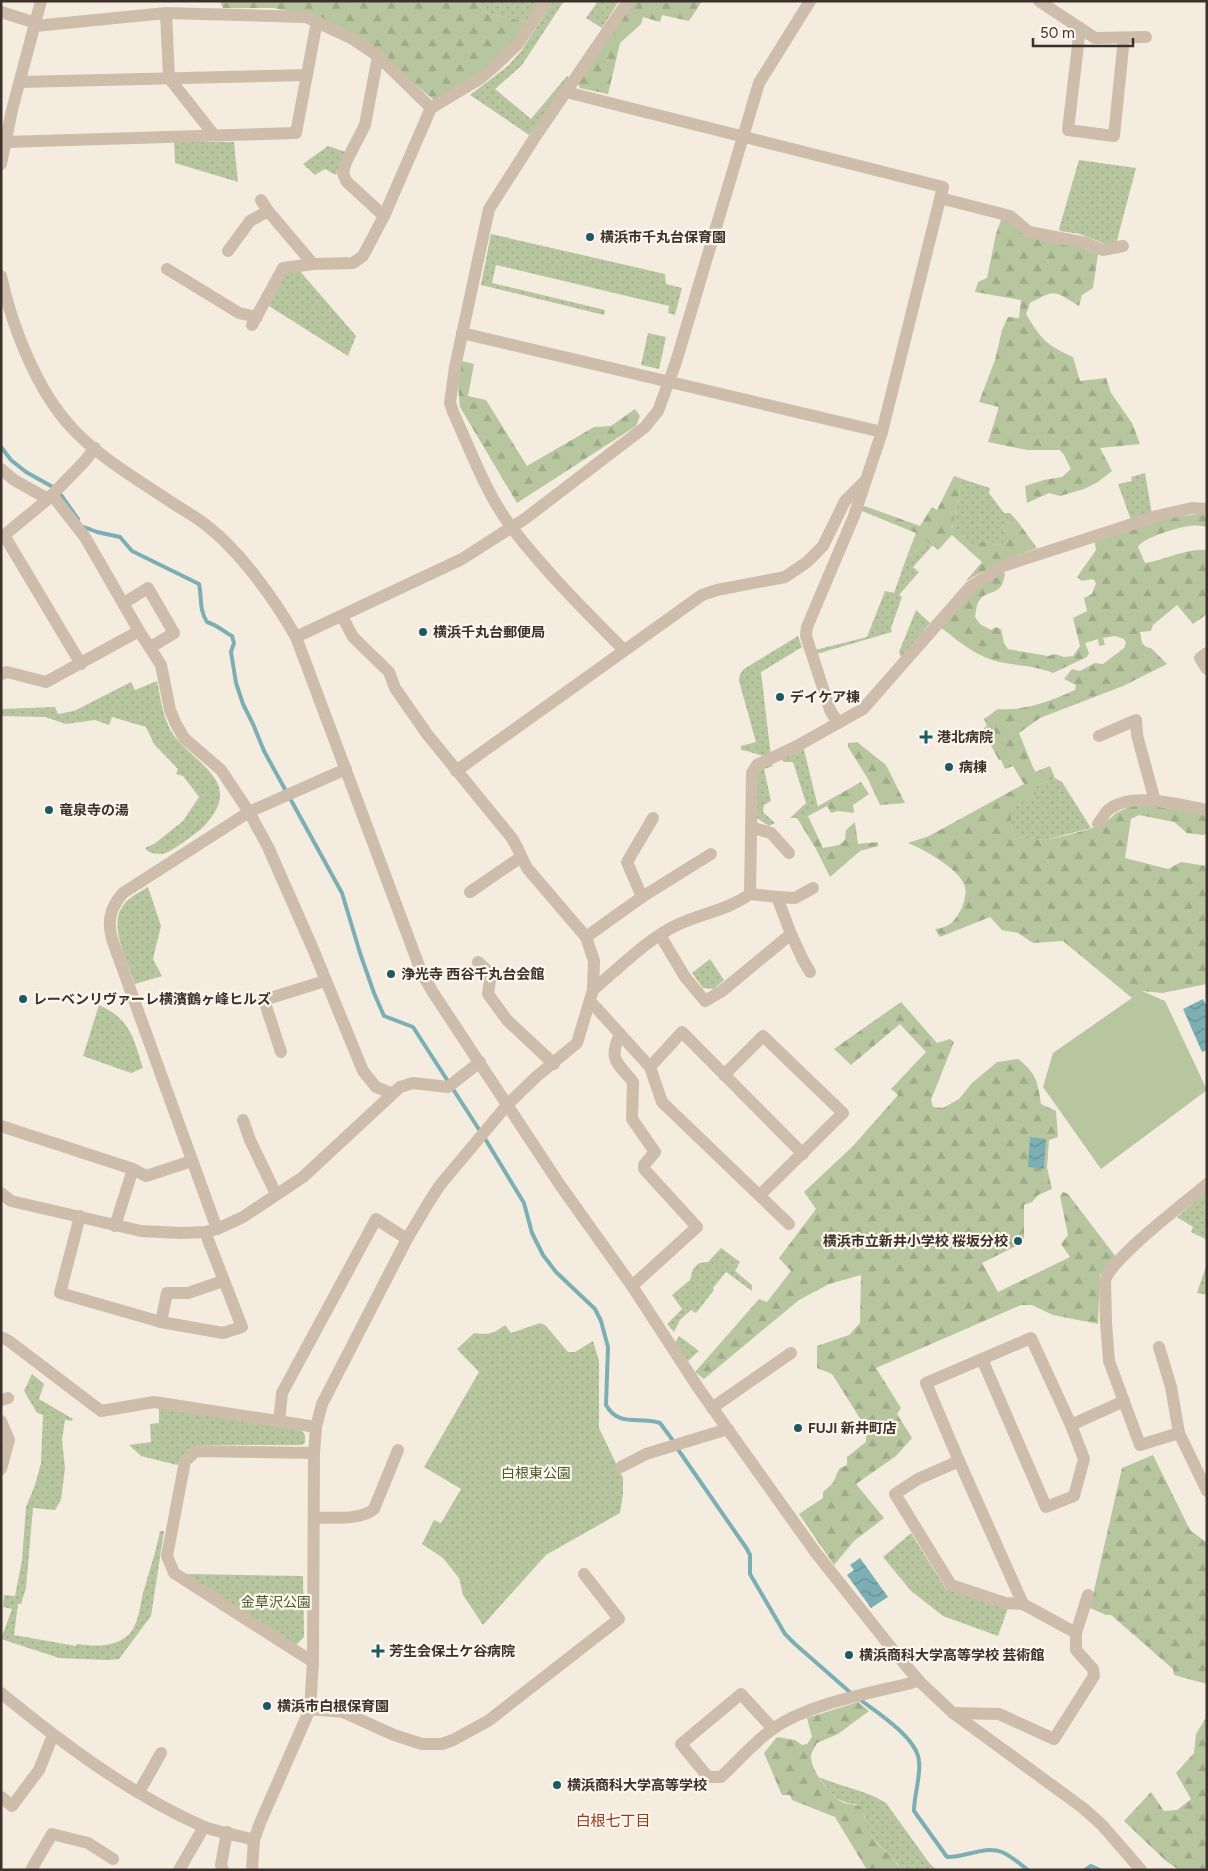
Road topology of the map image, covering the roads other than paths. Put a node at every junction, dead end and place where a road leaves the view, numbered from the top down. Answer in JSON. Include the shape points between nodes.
{"nodes":[{"id":1,"x":41,"y":1,"type":"edge"},
{"id":2,"x":546,"y":1,"type":"edge"},
{"id":3,"x":628,"y":1,"type":"edge"},
{"id":4,"x":810,"y":1,"type":"edge"},
{"id":5,"x":1039,"y":1,"type":"edge"},
{"id":6,"x":1,"y":12,"type":"edge"},
{"id":7,"x":166,"y":13,"type":"junction"},
{"id":8,"x":317,"y":21,"type":"junction"},
{"id":9,"x":35,"y":25,"type":"junction"},
{"id":10,"x":1080,"y":28,"type":"junction"},
{"id":11,"x":1146,"y":37,"type":"dead end"},
{"id":12,"x":1124,"y":38,"type":"junction"},
{"id":13,"x":378,"y":56,"type":"junction"},
{"id":14,"x":307,"y":75,"type":"junction"},
{"id":15,"x":168,"y":78,"type":"junction"},
{"id":16,"x":20,"y":82,"type":"junction"},
{"id":17,"x":566,"y":92,"type":"junction"},
{"id":18,"x":431,"y":108,"type":"junction"},
{"id":19,"x":214,"y":135,"type":"junction"},
{"id":20,"x":744,"y":136,"type":"junction"},
{"id":21,"x":5,"y":142,"type":"junction"},
{"id":22,"x":1,"y":164,"type":"edge"},
{"id":23,"x":940,"y":198,"type":"junction"},
{"id":24,"x":261,"y":200,"type":"dead end"},
{"id":25,"x":268,"y":211,"type":"junction"},
{"id":26,"x":384,"y":216,"type":"junction"},
{"id":27,"x":1123,"y":246,"type":"dead end"},
{"id":28,"x":228,"y":251,"type":"dead end"},
{"id":29,"x":312,"y":264,"type":"junction"},
{"id":30,"x":167,"y":269,"type":"dead end"},
{"id":31,"x":1,"y":276,"type":"edge"},
{"id":32,"x":4,"y":301,"type":"edge"},
{"id":33,"x":462,"y":333,"type":"junction"},
{"id":34,"x":669,"y":382,"type":"junction"},
{"id":35,"x":882,"y":432,"type":"junction"},
{"id":36,"x":95,"y":448,"type":"junction"},
{"id":37,"x":1,"y":469,"type":"edge"},
{"id":38,"x":864,"y":483,"type":"junction"},
{"id":39,"x":50,"y":497,"type":"junction"},
{"id":40,"x":1207,"y":509,"type":"edge"},
{"id":41,"x":512,"y":528,"type":"junction"},
{"id":42,"x":2,"y":536,"type":"edge"},
{"id":43,"x":124,"y":603,"type":"junction"},
{"id":44,"x":342,"y":616,"type":"junction"},
{"id":45,"x":139,"y":631,"type":"junction"},
{"id":46,"x":296,"y":637,"type":"junction"},
{"id":47,"x":151,"y":647,"type":"junction"},
{"id":48,"x":624,"y":650,"type":"junction"},
{"id":49,"x":1207,"y":653,"type":"edge"},
{"id":50,"x":81,"y":664,"type":"junction"},
{"id":51,"x":1207,"y":669,"type":"edge"},
{"id":52,"x":3,"y":670,"type":"edge"},
{"id":53,"x":838,"y":723,"type":"junction"},
{"id":54,"x":1099,"y":736,"type":"dead end"},
{"id":55,"x":346,"y":769,"type":"junction"},
{"id":56,"x":456,"y":771,"type":"junction"},
{"id":57,"x":1155,"y":800,"type":"junction"},
{"id":58,"x":1207,"y":810,"type":"edge"},
{"id":59,"x":249,"y":812,"type":"junction"},
{"id":60,"x":653,"y":818,"type":"dead end"},
{"id":61,"x":1098,"y":824,"type":"dead end"},
{"id":62,"x":752,"y":826,"type":"junction"},
{"id":63,"x":790,"y":853,"type":"dead end"},
{"id":64,"x":711,"y":854,"type":"dead end"},
{"id":65,"x":521,"y":856,"type":"junction"},
{"id":66,"x":813,"y":888,"type":"dead end"},
{"id":67,"x":470,"y":892,"type":"dead end"},
{"id":68,"x":750,"y":894,"type":"junction"},
{"id":69,"x":642,"y":897,"type":"junction"},
{"id":70,"x":776,"y":897,"type":"junction"},
{"id":71,"x":660,"y":934,"type":"junction"},
{"id":72,"x":791,"y":934,"type":"junction"},
{"id":73,"x":586,"y":937,"type":"junction"},
{"id":74,"x":478,"y":962,"type":"dead end"},
{"id":75,"x":810,"y":972,"type":"dead end"},
{"id":76,"x":325,"y":980,"type":"junction"},
{"id":77,"x":592,"y":995,"type":"junction"},
{"id":78,"x":620,"y":1034,"type":"junction"},
{"id":79,"x":281,"y":1052,"type":"dead end"},
{"id":80,"x":480,"y":1062,"type":"junction"},
{"id":81,"x":554,"y":1064,"type":"junction"},
{"id":82,"x":650,"y":1067,"type":"junction"},
{"id":83,"x":724,"y":1075,"type":"junction"},
{"id":84,"x":391,"y":1093,"type":"junction"},
{"id":85,"x":507,"y":1104,"type":"junction"},
{"id":86,"x":243,"y":1120,"type":"dead end"},
{"id":87,"x":1,"y":1126,"type":"edge"},
{"id":88,"x":803,"y":1154,"type":"junction"},
{"id":89,"x":192,"y":1161,"type":"junction"},
{"id":90,"x":133,"y":1169,"type":"junction"},
{"id":91,"x":1207,"y":1184,"type":"edge"},
{"id":92,"x":1,"y":1193,"type":"edge"},
{"id":93,"x":276,"y":1194,"type":"junction"},
{"id":94,"x":760,"y":1195,"type":"junction"},
{"id":95,"x":80,"y":1216,"type":"junction"},
{"id":96,"x":789,"y":1224,"type":"dead end"},
{"id":97,"x":115,"y":1226,"type":"junction"},
{"id":98,"x":211,"y":1231,"type":"junction"},
{"id":99,"x":407,"y":1239,"type":"junction"},
{"id":100,"x":223,"y":1280,"type":"junction"},
{"id":101,"x":632,"y":1286,"type":"junction"},
{"id":102,"x":162,"y":1322,"type":"junction"},
{"id":103,"x":1,"y":1337,"type":"edge"},
{"id":104,"x":1159,"y":1347,"type":"dead end"},
{"id":105,"x":791,"y":1353,"type":"dead end"},
{"id":106,"x":982,"y":1359,"type":"junction"},
{"id":107,"x":1124,"y":1401,"type":"junction"},
{"id":108,"x":712,"y":1408,"type":"junction"},
{"id":109,"x":1,"y":1421,"type":"edge"},
{"id":110,"x":278,"y":1422,"type":"junction"},
{"id":111,"x":1071,"y":1426,"type":"junction"},
{"id":112,"x":316,"y":1427,"type":"junction"},
{"id":113,"x":728,"y":1430,"type":"junction"},
{"id":114,"x":1179,"y":1433,"type":"junction"},
{"id":115,"x":398,"y":1450,"type":"dead end"},
{"id":116,"x":314,"y":1452,"type":"junction"},
{"id":117,"x":959,"y":1461,"type":"junction"},
{"id":118,"x":621,"y":1467,"type":"dead end"},
{"id":119,"x":1,"y":1469,"type":"edge"},
{"id":120,"x":1207,"y":1491,"type":"edge"},
{"id":121,"x":314,"y":1518,"type":"junction"},
{"id":122,"x":584,"y":1574,"type":"dead end"},
{"id":123,"x":1088,"y":1596,"type":"dead end"},
{"id":124,"x":1023,"y":1604,"type":"junction"},
{"id":125,"x":1076,"y":1633,"type":"junction"},
{"id":126,"x":313,"y":1662,"type":"junction"},
{"id":127,"x":919,"y":1682,"type":"junction"},
{"id":128,"x":1,"y":1692,"type":"edge"},
{"id":129,"x":310,"y":1709,"type":"junction"},
{"id":130,"x":953,"y":1713,"type":"junction"},
{"id":131,"x":772,"y":1729,"type":"junction"},
{"id":132,"x":53,"y":1736,"type":"junction"},
{"id":133,"x":162,"y":1753,"type":"dead end"},
{"id":134,"x":140,"y":1792,"type":"junction"},
{"id":135,"x":1,"y":1797,"type":"edge"},
{"id":136,"x":204,"y":1827,"type":"junction"},
{"id":137,"x":228,"y":1832,"type":"junction"},
{"id":138,"x":254,"y":1840,"type":"junction"},
{"id":139,"x":113,"y":1859,"type":"dead end"},
{"id":140,"x":30,"y":1870,"type":"edge"},
{"id":141,"x":179,"y":1870,"type":"edge"},
{"id":142,"x":223,"y":1870,"type":"edge"},
{"id":143,"x":252,"y":1870,"type":"edge"},
{"id":144,"x":1142,"y":1870,"type":"edge"}],
"edges":[{"from":1,"to":9,"type":"street"},
{"from":2,"to":18,"type":"street","via":[[529,29],[507,55],[481,78]]},
{"from":3,"to":17,"type":"street"},
{"from":4,"to":20,"type":"street","via":[[760,83]]},
{"from":5,"to":10,"type":"street"},
{"from":6,"to":9,"type":"street"},
{"from":7,"to":8,"type":"street","via":[[306,17]]},
{"from":7,"to":9,"type":"street"},
{"from":7,"to":15,"type":"street"},
{"from":8,"to":13,"type":"street"},
{"from":8,"to":14,"type":"street"},
{"from":9,"to":16,"type":"street"},
{"from":10,"to":12,"type":"street","via":[[1095,38]]},
{"from":10,"to":12,"type":"street","via":[[1068,130],[1114,136]]},
{"from":11,"to":12,"type":"street"},
{"from":13,"to":18,"type":"street"},
{"from":13,"to":26,"type":"street","via":[[365,125],[343,173],[346,181]]},
{"from":14,"to":15,"type":"street"},
{"from":14,"to":19,"type":"street","via":[[296,133]]},
{"from":15,"to":16,"type":"street"},
{"from":15,"to":19,"type":"street"},
{"from":16,"to":21,"type":"street"},
{"from":17,"to":20,"type":"street"},
{"from":17,"to":33,"type":"street","via":[[489,209]]},
{"from":18,"to":26,"type":"street"},
{"from":19,"to":21,"type":"street"},
{"from":20,"to":23,"type":"street","via":[[943,187]]},
{"from":20,"to":34,"type":"street"},
{"from":21,"to":22,"type":"street"},
{"from":23,"to":27,"type":"street","via":[[1010,216],[1029,232],[1086,243],[1103,250]]},
{"from":23,"to":35,"type":"street"},
{"from":24,"to":25,"type":"street"},
{"from":25,"to":28,"type":"street","via":[[250,221]]},
{"from":25,"to":29,"type":"street"},
{"from":26,"to":29,"type":"street","via":[[363,256],[353,263]]},
{"from":29,"to":30,"type":"street","via":[[283,268],[254,321]]},
{"from":31,"to":32,"type":"street"},
{"from":32,"to":36,"type":"street","via":[[43,390],[71,427]]},
{"from":33,"to":34,"type":"street"},
{"from":33,"to":41,"type":"street","via":[[450,403],[492,496]]},
{"from":34,"to":35,"type":"street"},
{"from":34,"to":41,"type":"street","via":[[658,411],[645,427]]},
{"from":35,"to":38,"type":"street"},
{"from":36,"to":39,"type":"street"},
{"from":36,"to":46,"type":"street","via":[[206,524],[262,587]]},
{"from":37,"to":39,"type":"street","via":[[14,480]]},
{"from":38,"to":48,"type":"street","via":[[844,501],[822,546],[807,562],[784,577],[702,595]]},
{"from":38,"to":53,"type":"street","via":[[806,636],[830,710]]},
{"from":39,"to":42,"type":"street"},
{"from":39,"to":43,"type":"street","via":[[85,537]]},
{"from":40,"to":53,"type":"street","via":[[1192,508],[1157,516],[1003,566],[970,586],[863,708]]},
{"from":41,"to":44,"type":"street","via":[[462,558]]},
{"from":41,"to":48,"type":"street","via":[[574,600]]},
{"from":42,"to":50,"type":"street"},
{"from":43,"to":45,"type":"street"},
{"from":43,"to":47,"type":"street","via":[[148,588],[174,633]]},
{"from":44,"to":46,"type":"street"},
{"from":44,"to":56,"type":"street","via":[[353,637],[389,672],[395,688]]},
{"from":45,"to":47,"type":"street"},
{"from":45,"to":50,"type":"street"},
{"from":46,"to":55,"type":"street"},
{"from":47,"to":59,"type":"street","via":[[161,665],[170,710],[184,738],[221,770]]},
{"from":48,"to":56,"type":"street"},
{"from":49,"to":51,"type":"street","via":[[1200,658]]},
{"from":50,"to":52,"type":"street","via":[[46,682]]},
{"from":53,"to":62,"type":"street","via":[[757,764],[752,773]]},
{"from":54,"to":57,"type":"street","via":[[1136,720]]},
{"from":55,"to":59,"type":"street"},
{"from":55,"to":80,"type":"street","via":[[421,971]]},
{"from":56,"to":65,"type":"street","via":[[511,836]]},
{"from":57,"to":58,"type":"street"},
{"from":57,"to":61,"type":"street","via":[[1122,803],[1108,810]]},
{"from":59,"to":76,"type":"street","via":[[268,847]]},
{"from":59,"to":89,"type":"street","via":[[123,893],[115,902],[109,922],[113,942]]},
{"from":60,"to":69,"type":"street","via":[[627,862]]},
{"from":62,"to":63,"type":"street","via":[[771,833]]},
{"from":62,"to":68,"type":"street"},
{"from":64,"to":69,"type":"street"},
{"from":65,"to":67,"type":"street"},
{"from":65,"to":73,"type":"street","via":[[527,868]]},
{"from":66,"to":70,"type":"street","via":[[795,898]]},
{"from":68,"to":70,"type":"street"},
{"from":68,"to":71,"type":"street","via":[[736,904]]},
{"from":69,"to":73,"type":"street"},
{"from":70,"to":72,"type":"street"},
{"from":71,"to":72,"type":"street","via":[[685,977],[705,1001],[722,991]]},
{"from":71,"to":77,"type":"street"},
{"from":72,"to":75,"type":"street"},
{"from":73,"to":77,"type":"street","via":[[594,960]]},
{"from":74,"to":81,"type":"street","via":[[491,974],[488,994],[507,1020]]},
{"from":76,"to":79,"type":"street","via":[[264,1000]]},
{"from":76,"to":84,"type":"street","via":[[363,1071],[376,1087]]},
{"from":77,"to":78,"type":"street"},
{"from":77,"to":81,"type":"street","via":[[577,1043]]},
{"from":78,"to":82,"type":"street"},
{"from":78,"to":101,"type":"street","via":[[614,1059],[633,1082],[632,1118],[655,1152],[644,1164],[644,1169],[697,1226]]},
{"from":80,"to":84,"type":"street","via":[[448,1087],[413,1083],[400,1086]]},
{"from":80,"to":85,"type":"street"},
{"from":81,"to":85,"type":"street"},
{"from":82,"to":83,"type":"street","via":[[682,1032]]},
{"from":82,"to":94,"type":"street","via":[[662,1102]]},
{"from":83,"to":88,"type":"street"},
{"from":83,"to":88,"type":"street","via":[[763,1036],[843,1113]]},
{"from":84,"to":93,"type":"street","via":[[302,1176]]},
{"from":85,"to":99,"type":"street","via":[[440,1185]]},
{"from":85,"to":101,"type":"street"},
{"from":86,"to":93,"type":"street"},
{"from":87,"to":90,"type":"street"},
{"from":88,"to":94,"type":"street"},
{"from":89,"to":90,"type":"street","via":[[146,1176]]},
{"from":89,"to":98,"type":"street"},
{"from":90,"to":97,"type":"street"},
{"from":91,"to":107,"type":"street","via":[[1121,1257],[1107,1275],[1109,1362]]},
{"from":92,"to":95,"type":"street","via":[[11,1201]]},
{"from":93,"to":98,"type":"street","via":[[242,1217]]},
{"from":94,"to":96,"type":"street"},
{"from":95,"to":97,"type":"street"},
{"from":95,"to":102,"type":"street","via":[[60,1293]]},
{"from":97,"to":98,"type":"street","via":[[141,1231]]},
{"from":98,"to":100,"type":"street"},
{"from":99,"to":110,"type":"street","via":[[376,1219],[282,1393]]},
{"from":99,"to":112,"type":"street","via":[[329,1388]]},
{"from":100,"to":102,"type":"street","via":[[188,1293],[167,1293]]},
{"from":100,"to":102,"type":"street","via":[[242,1327],[223,1333]]},
{"from":101,"to":108,"type":"street"},
{"from":103,"to":110,"type":"street","via":[[101,1412],[154,1402]]},
{"from":104,"to":114,"type":"street","via":[[1171,1386]]},
{"from":105,"to":108,"type":"street"},
{"from":106,"to":111,"type":"street","via":[[1031,1338]]},
{"from":106,"to":111,"type":"street","via":[[1046,1507],[1074,1496],[1084,1458]]},
{"from":106,"to":117,"type":"street","via":[[926,1384]]},
{"from":107,"to":111,"type":"street"},
{"from":107,"to":114,"type":"street","via":[[1140,1446]]},
{"from":108,"to":113,"type":"street"},
{"from":109,"to":119,"type":"street","via":[[9,1440]]},
{"from":110,"to":112,"type":"street"},
{"from":112,"to":116,"type":"street"},
{"from":113,"to":118,"type":"street","via":[[646,1454]]},
{"from":113,"to":127,"type":"street","via":[[816,1553]]},
{"from":114,"to":120,"type":"street"},
{"from":115,"to":121,"type":"street","via":[[374,1509],[368,1514]]},
{"from":116,"to":121,"type":"street"},
{"from":116,"to":126,"type":"street","via":[[196,1452],[185,1461],[167,1556],[174,1573]]},
{"from":117,"to":124,"type":"street"},
{"from":117,"to":124,"type":"street","via":[[918,1479],[895,1494],[951,1585],[1005,1603]]},
{"from":121,"to":126,"type":"street"},
{"from":122,"to":129,"type":"street","via":[[619,1619],[488,1721],[453,1740],[442,1744],[422,1744],[343,1712]]},
{"from":123,"to":125,"type":"street"},
{"from":124,"to":125,"type":"street"},
{"from":125,"to":130,"type":"street","via":[[1076,1650],[1093,1669],[1094,1676],[1054,1739],[999,1714]]},
{"from":126,"to":129,"type":"street"},
{"from":127,"to":130,"type":"street"},
{"from":127,"to":131,"type":"street","via":[[824,1705]]},
{"from":128,"to":132,"type":"street"},
{"from":129,"to":138,"type":"street"},
{"from":130,"to":144,"type":"street","via":[[1083,1808]]},
{"from":131,"to":131,"type":"street","via":[[721,1777],[708,1777],[681,1744],[741,1694]]},
{"from":132,"to":134,"type":"street"},
{"from":132,"to":135,"type":"street","via":[[39,1770],[12,1806]]},
{"from":133,"to":134,"type":"street"},
{"from":134,"to":136,"type":"street"},
{"from":136,"to":137,"type":"street"},
{"from":136,"to":141,"type":"street"},
{"from":137,"to":138,"type":"street"},
{"from":137,"to":142,"type":"street","via":[[221,1865]]},
{"from":138,"to":143,"type":"street"},
{"from":139,"to":140,"type":"street","via":[[88,1844],[52,1834]]}]}
